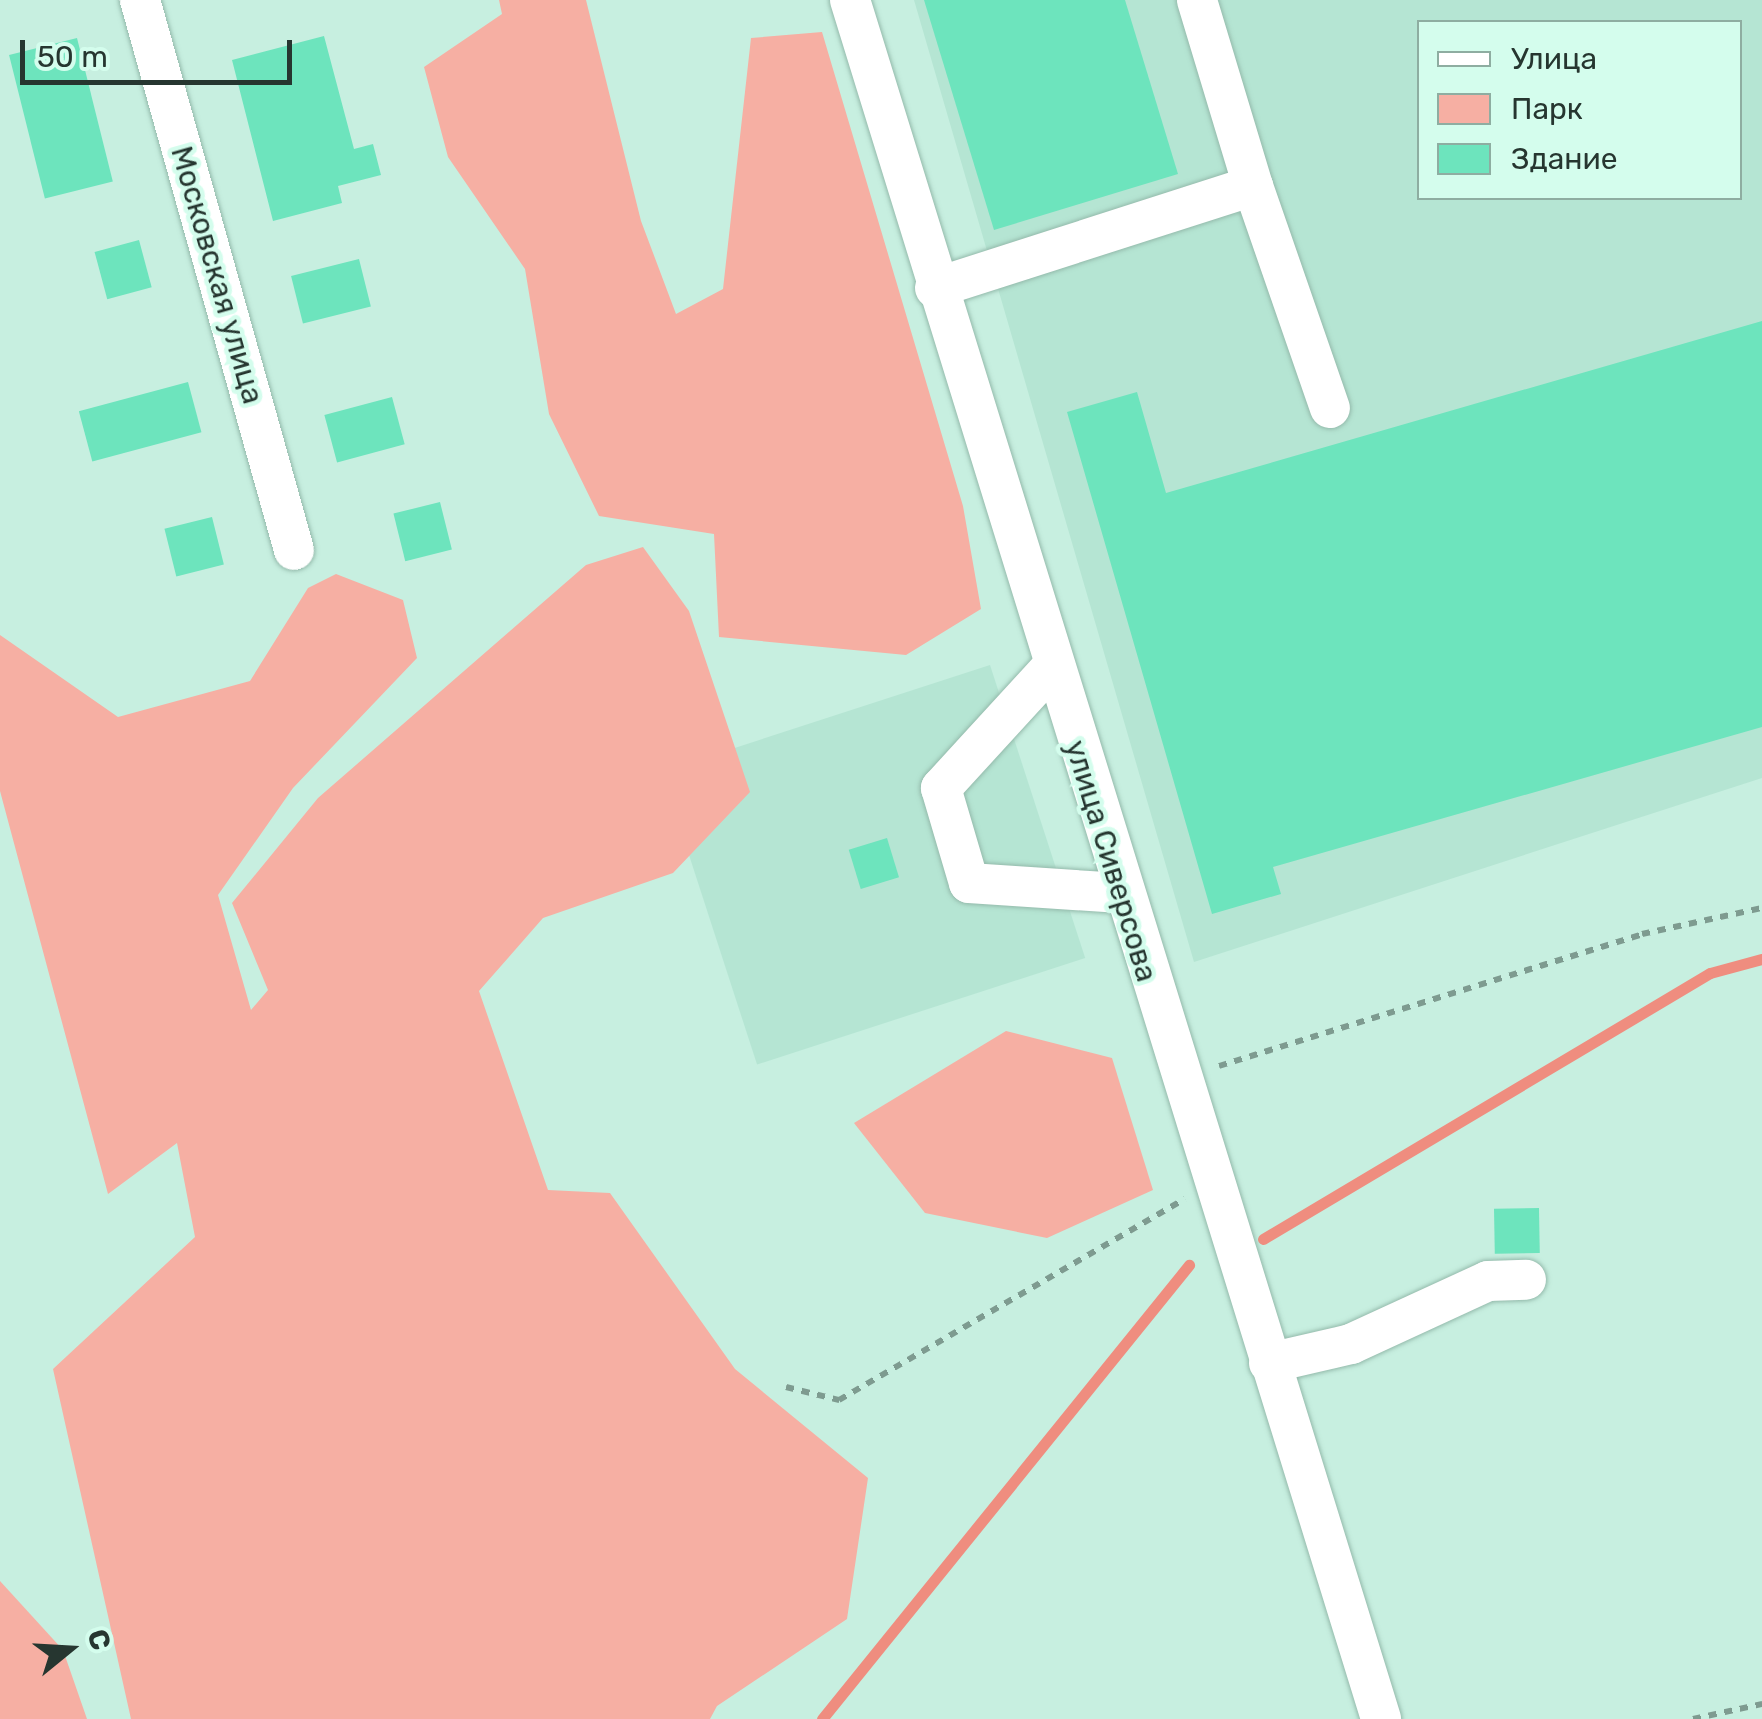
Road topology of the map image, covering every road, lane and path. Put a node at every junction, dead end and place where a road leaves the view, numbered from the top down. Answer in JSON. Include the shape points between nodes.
{"nodes":[{"id":1,"x":140,"y":0,"type":"edge"},
{"id":2,"x":850,"y":0,"type":"edge"},
{"id":3,"x":1196,"y":0,"type":"edge"},
{"id":4,"x":1254,"y":186,"type":"junction"},
{"id":5,"x":935,"y":288,"type":"junction"},
{"id":6,"x":1330,"y":408,"type":"dead end"},
{"id":7,"x":294,"y":550,"type":"dead end"},
{"id":8,"x":1051,"y":668,"type":"junction"},
{"id":9,"x":1121,"y":893,"type":"junction"},
{"id":10,"x":1762,"y":908,"type":"edge"},
{"id":11,"x":1180,"y":1078,"type":"junction"},
{"id":12,"x":1213,"y":1186,"type":"junction"},
{"id":13,"x":1526,"y":1280,"type":"dead end"},
{"id":14,"x":1270,"y":1363,"type":"junction"},
{"id":15,"x":786,"y":1387,"type":"dead end"},
{"id":16,"x":1762,"y":1704,"type":"edge"},
{"id":17,"x":1381,"y":1719,"type":"edge"},
{"id":18,"x":1694,"y":1719,"type":"edge"}],
"edges":[{"from":1,"to":7,"type":"street","name":"Московская улица"},
{"from":2,"to":5,"type":"street","name":"улица Сиверсова"},
{"from":3,"to":4,"type":"street"},
{"from":4,"to":5,"type":"street"},
{"from":4,"to":6,"type":"street"},
{"from":5,"to":8,"type":"street","name":"улица Сиверсова"},
{"from":8,"to":9,"type":"street","name":"улица Сиверсова"},
{"from":8,"to":9,"type":"street","via":[[940,788],[969,882]]},
{"from":9,"to":11,"type":"street","name":"улица Сиверсова"},
{"from":10,"to":11,"type":"path","via":[[1642,934]]},
{"from":11,"to":12,"type":"street","name":"улица Сиверсова"},
{"from":12,"to":14,"type":"street","name":"улица Сиверсова"},
{"from":12,"to":15,"type":"path","via":[[1100,1242],[839,1400]]},
{"from":13,"to":14,"type":"street","via":[[1488,1281],[1352,1344]]},
{"from":14,"to":17,"type":"street","name":"улица Сиверсова"},
{"from":16,"to":18,"type":"path"}]}
